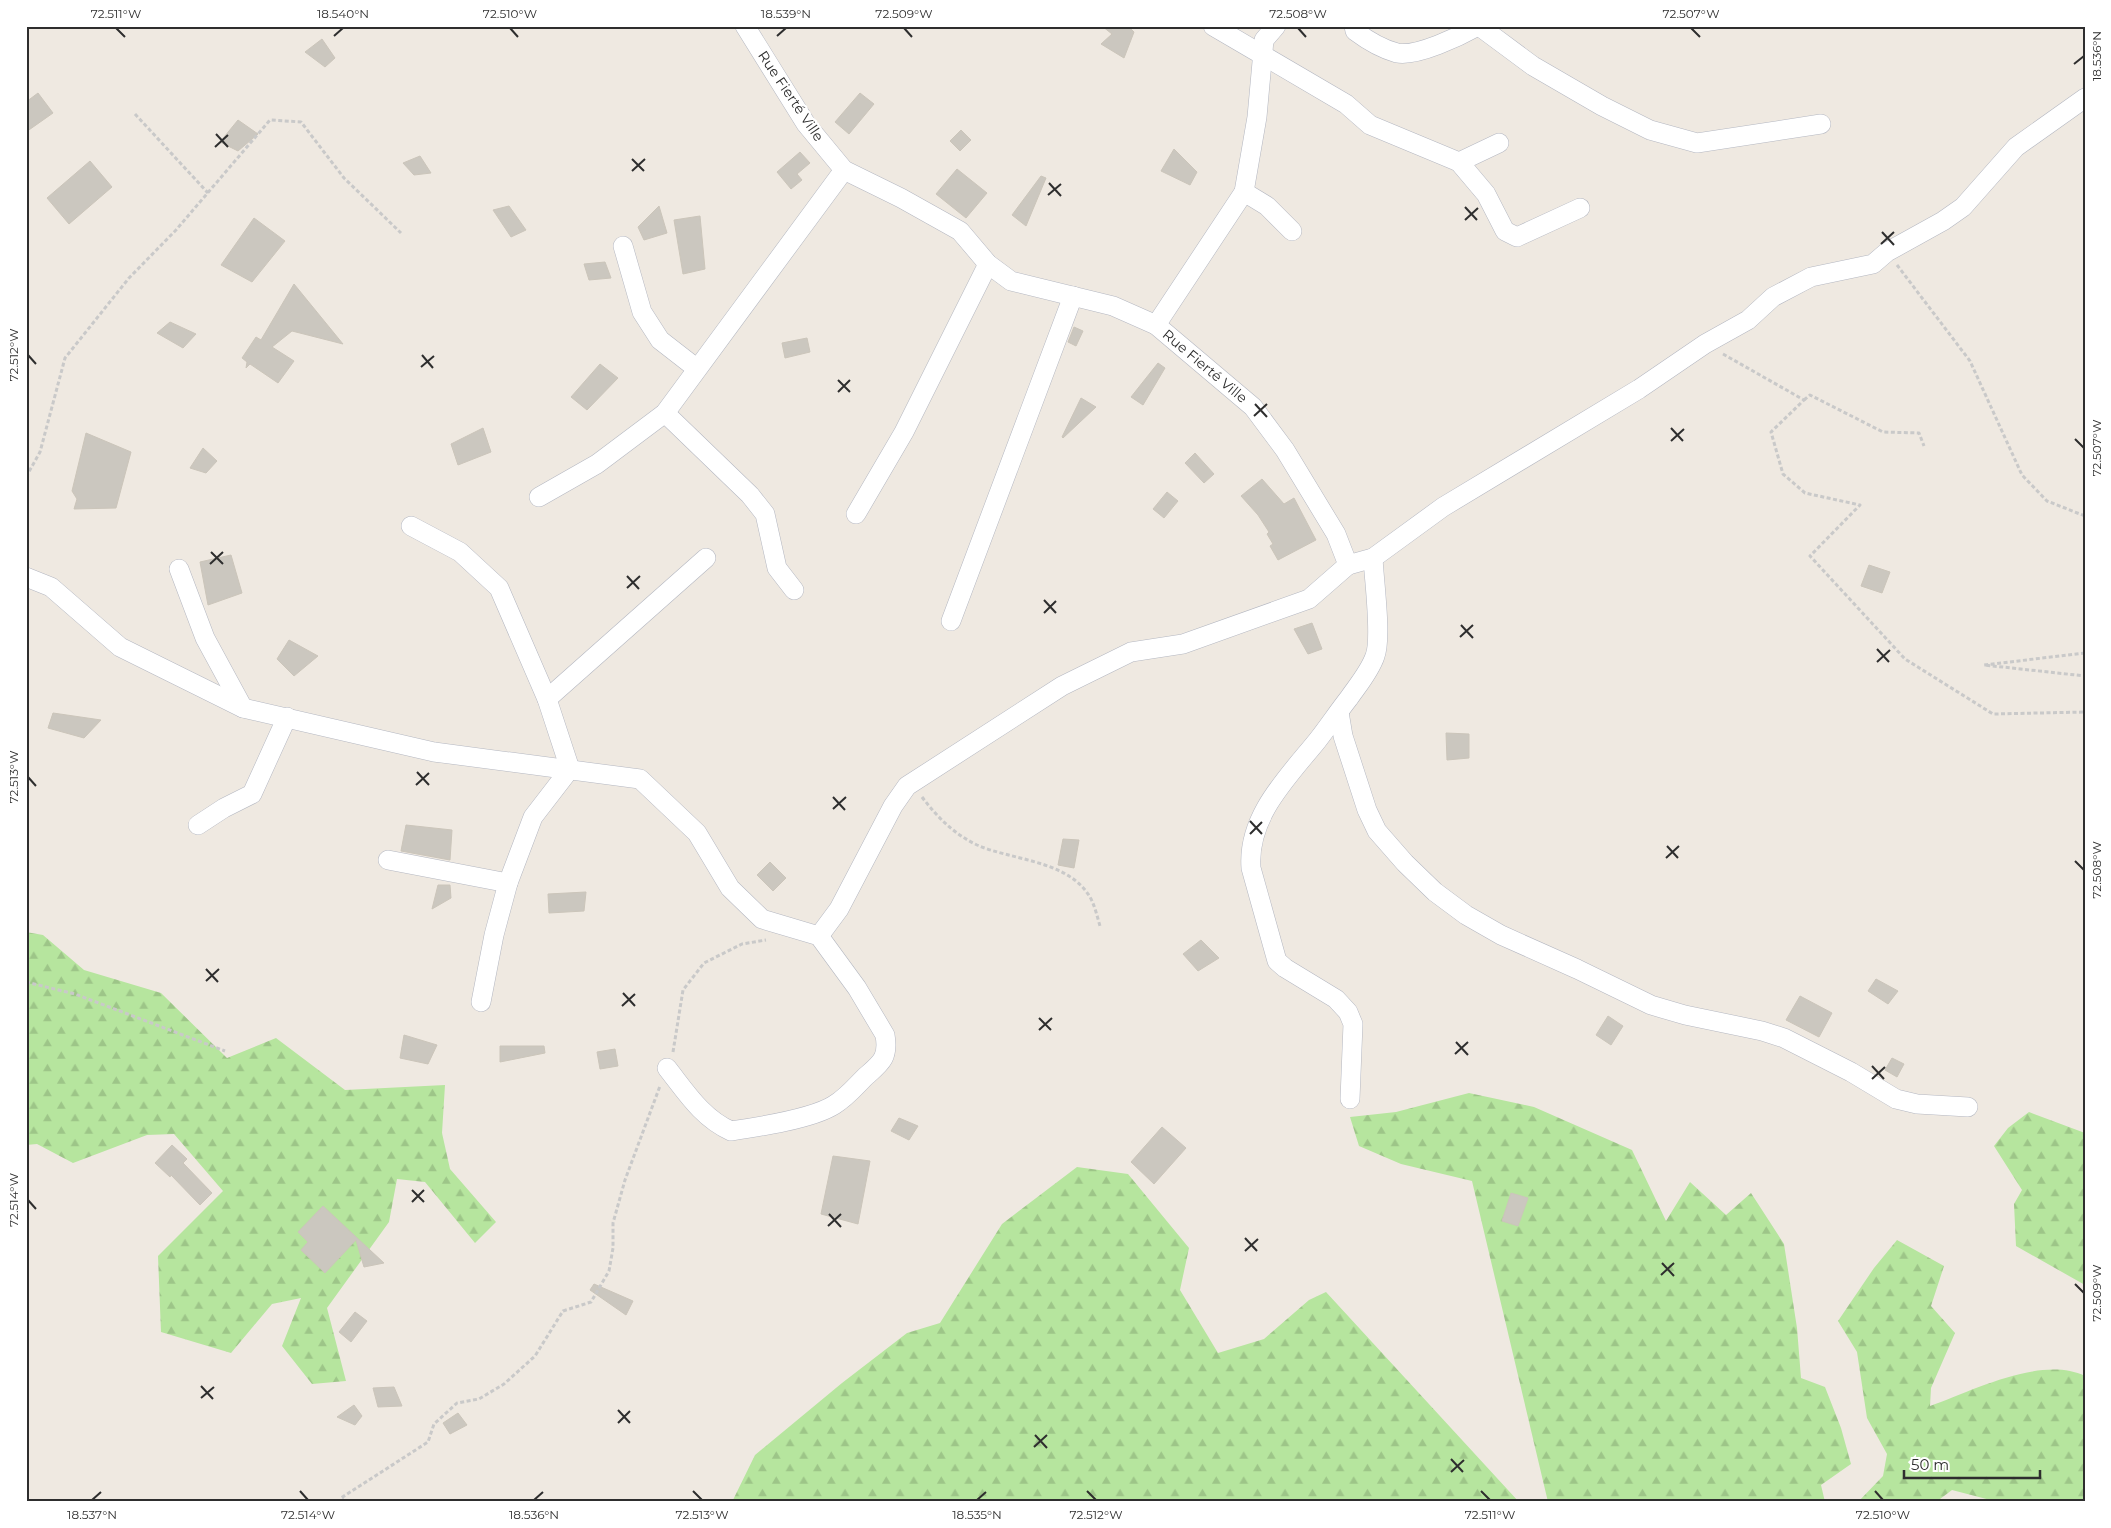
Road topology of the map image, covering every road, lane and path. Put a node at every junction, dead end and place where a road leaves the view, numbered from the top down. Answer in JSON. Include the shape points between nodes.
{"nodes":[{"id":1,"x":745,"y":26,"type":"edge"},
{"id":2,"x":1213,"y":26,"type":"edge"},
{"id":3,"x":1276,"y":26,"type":"edge"},
{"id":4,"x":1354,"y":26,"type":"edge"},
{"id":5,"x":1479,"y":26,"type":"edge"},
{"id":6,"x":1262,"y":53,"type":"junction"},
{"id":7,"x":2085,"y":98,"type":"edge"},
{"id":8,"x":135,"y":114,"type":"dead end"},
{"id":9,"x":1821,"y":124,"type":"dead end"},
{"id":10,"x":1499,"y":143,"type":"dead end"},
{"id":11,"x":1459,"y":162,"type":"junction"},
{"id":12,"x":844,"y":170,"type":"junction"},
{"id":13,"x":1244,"y":192,"type":"junction"},
{"id":14,"x":208,"y":193,"type":"junction"},
{"id":15,"x":1580,"y":208,"type":"dead end"},
{"id":16,"x":1292,"y":231,"type":"dead end"},
{"id":17,"x":401,"y":233,"type":"dead end"},
{"id":18,"x":623,"y":246,"type":"dead end"},
{"id":19,"x":1887,"y":252,"type":"junction"},
{"id":20,"x":988,"y":264,"type":"junction"},
{"id":21,"x":1073,"y":296,"type":"junction"},
{"id":22,"x":1156,"y":325,"type":"junction"},
{"id":23,"x":1705,"y":344,"type":"junction"},
{"id":24,"x":696,"y":368,"type":"junction"},
{"id":25,"x":1804,"y":400,"type":"junction"},
{"id":26,"x":665,"y":413,"type":"junction"},
{"id":27,"x":1924,"y":446,"type":"dead end"},
{"id":28,"x":26,"y":477,"type":"edge"},
{"id":29,"x":539,"y":497,"type":"dead end"},
{"id":30,"x":856,"y":514,"type":"dead end"},
{"id":31,"x":2085,"y":516,"type":"edge"},
{"id":32,"x":411,"y":526,"type":"dead end"},
{"id":33,"x":706,"y":558,"type":"dead end"},
{"id":34,"x":1373,"y":558,"type":"junction"},
{"id":35,"x":1348,"y":565,"type":"junction"},
{"id":36,"x":179,"y":569,"type":"dead end"},
{"id":37,"x":26,"y":577,"type":"edge"},
{"id":38,"x":794,"y":590,"type":"dead end"},
{"id":39,"x":951,"y":621,"type":"dead end"},
{"id":40,"x":2085,"y":653,"type":"edge"},
{"id":41,"x":2085,"y":676,"type":"edge"},
{"id":42,"x":547,"y":699,"type":"junction"},
{"id":43,"x":243,"y":708,"type":"junction"},
{"id":44,"x":1339,"y":712,"type":"junction"},
{"id":45,"x":2085,"y":712,"type":"edge"},
{"id":46,"x":287,"y":717,"type":"junction"},
{"id":47,"x":570,"y":769,"type":"junction"},
{"id":48,"x":907,"y":786,"type":"junction"},
{"id":49,"x":198,"y":825,"type":"dead end"},
{"id":50,"x":388,"y":860,"type":"dead end"},
{"id":51,"x":508,"y":883,"type":"junction"},
{"id":52,"x":1100,"y":926,"type":"dead end"},
{"id":53,"x":819,"y":936,"type":"junction"},
{"id":54,"x":775,"y":939,"type":"dead end"},
{"id":55,"x":26,"y":982,"type":"edge"},
{"id":56,"x":481,"y":1002,"type":"dead end"},
{"id":57,"x":225,"y":1051,"type":"dead end"},
{"id":58,"x":667,"y":1068,"type":"junction"},
{"id":59,"x":1350,"y":1099,"type":"dead end"},
{"id":60,"x":1968,"y":1107,"type":"dead end"},
{"id":61,"x":345,"y":1502,"type":"edge"}],
"edges":[{"from":1,"to":12,"type":"street","name":"Rue Fierté Ville","via":[[806,124]]},
{"from":2,"to":6,"type":"street"},
{"from":3,"to":6,"type":"street","via":[[1264,40]]},
{"from":4,"to":5,"type":"street","via":[[1355,32],[1371,42],[1398,53],[1441,44]]},
{"from":5,"to":9,"type":"street","via":[[1533,66],[1650,130],[1697,143]]},
{"from":6,"to":11,"type":"street","via":[[1346,104],[1370,125]]},
{"from":6,"to":13,"type":"street","via":[[1257,117]]},
{"from":7,"to":19,"type":"street","via":[[2016,147],[1964,207]]},
{"from":8,"to":14,"type":"path"},
{"from":10,"to":11,"type":"street"},
{"from":11,"to":15,"type":"street","via":[[1486,194],[1506,231],[1517,237]]},
{"from":12,"to":20,"type":"street","name":"Rue Fierté Ville","via":[[960,231]]},
{"from":12,"to":24,"type":"street"},
{"from":13,"to":16,"type":"street","via":[[1266,206]]},
{"from":13,"to":22,"type":"street"},
{"from":14,"to":17,"type":"path","via":[[270,120],[301,122],[344,178]]},
{"from":14,"to":28,"type":"path","via":[[129,278],[65,358],[40,452]]},
{"from":18,"to":24,"type":"street","via":[[642,312],[660,340]]},
{"from":19,"to":23,"type":"street","via":[[1873,264],[1811,277],[1773,297],[1748,320]]},
{"from":19,"to":31,"type":"path","via":[[1970,362],[2022,474],[2047,501]]},
{"from":20,"to":21,"type":"street","name":"Rue Fierté Ville","via":[[1010,281]]},
{"from":20,"to":30,"type":"street","via":[[904,432]]},
{"from":21,"to":22,"type":"street","name":"Rue Fierté Ville","via":[[1113,306]]},
{"from":21,"to":39,"type":"street"},
{"from":22,"to":35,"type":"street","name":"Rue Fierté Ville","via":[[1253,407],[1285,450],[1336,534]]},
{"from":23,"to":25,"type":"path"},
{"from":23,"to":34,"type":"street","via":[[1639,389],[1443,507]]},
{"from":24,"to":26,"type":"street"},
{"from":25,"to":27,"type":"path","via":[[1810,395],[1883,432],[1919,433]]},
{"from":25,"to":45,"type":"path","via":[[1771,432],[1783,474],[1805,493],[1860,505],[1810,556],[1905,659],[1993,714]]},
{"from":26,"to":29,"type":"street","via":[[597,464]]},
{"from":26,"to":38,"type":"street","via":[[750,495],[765,514],[777,568]]},
{"from":32,"to":42,"type":"street","via":[[460,552],[499,588]]},
{"from":33,"to":42,"type":"street"},
{"from":34,"to":35,"type":"street"},
{"from":34,"to":44,"type":"street","via":[[1378,642],[1375,656]]},
{"from":35,"to":48,"type":"street","via":[[1309,598],[1183,644],[1131,652],[1062,686]]},
{"from":36,"to":43,"type":"street","via":[[205,638]]},
{"from":37,"to":43,"type":"street","via":[[52,587],[120,647]]},
{"from":40,"to":41,"type":"path","via":[[1984,665]]},
{"from":42,"to":47,"type":"street"},
{"from":43,"to":46,"type":"street"},
{"from":44,"to":59,"type":"street","via":[[1276,791],[1261,819],[1250,852],[1251,868],[1277,961],[1336,999],[1348,1012],[1353,1024]]},
{"from":44,"to":60,"type":"street","via":[[1343,736],[1377,831],[1435,892],[1466,915],[1501,936],[1651,1005],[1784,1038],[1896,1099],[1917,1104]]},
{"from":46,"to":47,"type":"street","via":[[434,752]]},
{"from":46,"to":49,"type":"street","via":[[252,794]]},
{"from":47,"to":51,"type":"street","via":[[533,817]]},
{"from":47,"to":53,"type":"street","via":[[640,779],[697,833],[730,888],[762,919]]},
{"from":48,"to":52,"type":"path","via":[[918,791],[940,820],[978,845],[1021,857],[1075,879],[1089,894]]},
{"from":48,"to":53,"type":"street","via":[[893,806],[839,909]]},
{"from":50,"to":51,"type":"street"},
{"from":51,"to":56,"type":"street"},
{"from":53,"to":58,"type":"street","via":[[857,988],[886,1043],[881,1063],[835,1105],[818,1113],[731,1131],[705,1116]]},
{"from":54,"to":58,"type":"path","via":[[742,944],[704,963],[683,990],[673,1054]]},
{"from":55,"to":57,"type":"path","via":[[74,994]]},
{"from":58,"to":61,"type":"path","via":[[625,1180],[614,1223],[608,1271],[591,1302],[563,1311],[535,1356],[504,1384],[479,1399],[457,1403],[434,1424],[428,1442],[342,1498]]}]}
